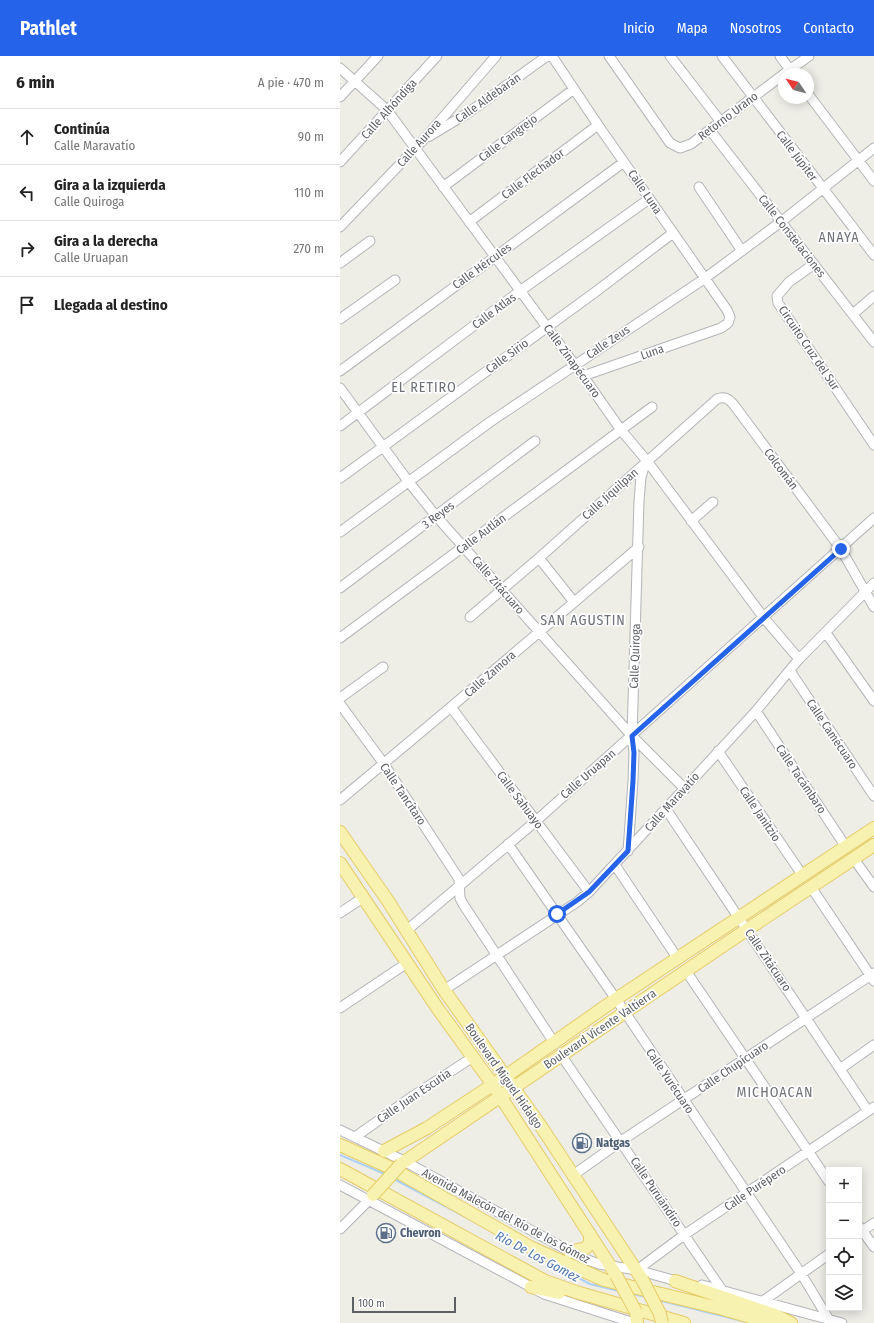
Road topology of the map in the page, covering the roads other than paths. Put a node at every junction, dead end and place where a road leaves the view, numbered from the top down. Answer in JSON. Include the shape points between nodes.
{"nodes":[{"id":1,"x":378,"y":56,"type":"edge"},
{"id":2,"x":437,"y":56,"type":"edge"},
{"id":3,"x":496,"y":56,"type":"edge"},
{"id":4,"x":548,"y":56,"type":"edge"},
{"id":5,"x":552,"y":56,"type":"edge"},
{"id":6,"x":609,"y":56,"type":"edge"},
{"id":7,"x":670,"y":56,"type":"edge"},
{"id":8,"x":722,"y":56,"type":"edge"},
{"id":9,"x":780,"y":56,"type":"edge"},
{"id":10,"x":810,"y":56,"type":"edge"},
{"id":11,"x":340,"y":68,"type":"edge"},
{"id":12,"x":786,"y":68,"type":"edge"},
{"id":13,"x":794,"y":68,"type":"edge"},
{"id":14,"x":778,"y":80,"type":"edge"},
{"id":15,"x":354,"y":81,"type":"junction"},
{"id":16,"x":574,"y":89,"type":"junction"},
{"id":17,"x":340,"y":97,"type":"edge"},
{"id":18,"x":753,"y":97,"type":"junction"},
{"id":19,"x":814,"y":102,"type":"edge"},
{"id":20,"x":387,"y":110,"type":"junction"},
{"id":21,"x":721,"y":122,"type":"junction"},
{"id":22,"x":598,"y":125,"type":"junction"},
{"id":23,"x":710,"y":130,"type":"junction"},
{"id":24,"x":426,"y":137,"type":"junction"},
{"id":25,"x":874,"y":148,"type":"edge"},
{"id":26,"x":415,"y":149,"type":"junction"},
{"id":27,"x":859,"y":161,"type":"junction"},
{"id":28,"x":340,"y":162,"type":"edge"},
{"id":29,"x":624,"y":162,"type":"junction"},
{"id":30,"x":874,"y":181,"type":"edge"},
{"id":31,"x":443,"y":187,"type":"junction"},
{"id":32,"x":699,"y":187,"type":"dead end"},
{"id":33,"x":822,"y":190,"type":"junction"},
{"id":34,"x":649,"y":199,"type":"junction"},
{"id":35,"x":782,"y":221,"type":"junction"},
{"id":36,"x":469,"y":222,"type":"junction"},
{"id":37,"x":340,"y":227,"type":"edge"},
{"id":38,"x":673,"y":232,"type":"junction"},
{"id":39,"x":370,"y":241,"type":"dead end"},
{"id":40,"x":742,"y":251,"type":"junction"},
{"id":41,"x":874,"y":255,"type":"edge"},
{"id":42,"x":494,"y":256,"type":"junction"},
{"id":43,"x":340,"y":263,"type":"edge"},
{"id":44,"x":814,"y":264,"type":"junction"},
{"id":45,"x":704,"y":279,"type":"junction"},
{"id":46,"x":395,"y":280,"type":"dead end"},
{"id":47,"x":520,"y":291,"type":"junction"},
{"id":48,"x":874,"y":296,"type":"edge"},
{"id":49,"x":853,"y":314,"type":"junction"},
{"id":50,"x":340,"y":319,"type":"edge"},
{"id":51,"x":547,"y":327,"type":"junction"},
{"id":52,"x":721,"y":328,"type":"joint"},
{"id":53,"x":874,"y":342,"type":"edge"},
{"id":54,"x":575,"y":364,"type":"junction"},
{"id":55,"x":340,"y":371,"type":"edge"},
{"id":56,"x":583,"y":376,"type":"junction"},
{"id":57,"x":340,"y":388,"type":"edge"},
{"id":58,"x":717,"y":399,"type":"joint"},
{"id":59,"x":652,"y":407,"type":"dead end"},
{"id":60,"x":358,"y":413,"type":"junction"},
{"id":61,"x":340,"y":426,"type":"edge"},
{"id":62,"x":621,"y":430,"type":"junction"},
{"id":63,"x":870,"y":430,"type":"edge"},
{"id":64,"x":535,"y":441,"type":"dead end"},
{"id":65,"x":874,"y":445,"type":"edge"},
{"id":66,"x":383,"y":447,"type":"junction"},
{"id":67,"x":647,"y":461,"type":"junction"},
{"id":68,"x":340,"y":478,"type":"edge"},
{"id":69,"x":408,"y":481,"type":"junction"},
{"id":70,"x":713,"y":502,"type":"dead end"},
{"id":71,"x":436,"y":516,"type":"junction"},
{"id":72,"x":874,"y":518,"type":"edge"},
{"id":73,"x":691,"y":521,"type":"junction"},
{"id":74,"x":340,"y":532,"type":"edge"},
{"id":75,"x":465,"y":547,"type":"junction"},
{"id":76,"x":639,"y":547,"type":"junction"},
{"id":77,"x":841,"y":549,"type":"junction"},
{"id":78,"x":539,"y":558,"type":"junction"},
{"id":79,"x":874,"y":582,"type":"edge"},
{"id":80,"x":340,"y":588,"type":"edge"},
{"id":81,"x":502,"y":589,"type":"junction"},
{"id":82,"x":865,"y":593,"type":"junction"},
{"id":83,"x":574,"y":602,"type":"junction"},
{"id":84,"x":874,"y":607,"type":"edge"},
{"id":85,"x":470,"y":617,"type":"dead end"},
{"id":86,"x":764,"y":618,"type":"junction"},
{"id":87,"x":538,"y":631,"type":"junction"},
{"id":88,"x":826,"y":633,"type":"junction"},
{"id":89,"x":340,"y":638,"type":"edge"},
{"id":90,"x":799,"y":659,"type":"junction"},
{"id":91,"x":382,"y":667,"type":"dead end"},
{"id":92,"x":790,"y":671,"type":"junction"},
{"id":93,"x":340,"y":698,"type":"edge"},
{"id":94,"x":874,"y":701,"type":"edge"},
{"id":95,"x":340,"y":704,"type":"edge"},
{"id":96,"x":451,"y":708,"type":"junction"},
{"id":97,"x":756,"y":711,"type":"junction"},
{"id":98,"x":632,"y":736,"type":"junction"},
{"id":99,"x":718,"y":751,"type":"junction"},
{"id":100,"x":384,"y":764,"type":"junction"},
{"id":101,"x":685,"y":789,"type":"junction"},
{"id":102,"x":874,"y":796,"type":"edge"},
{"id":103,"x":340,"y":800,"type":"edge"},
{"id":104,"x":666,"y":809,"type":"junction"},
{"id":105,"x":536,"y":821,"type":"junction"},
{"id":106,"x":874,"y":828,"type":"edge"},
{"id":107,"x":340,"y":832,"type":"edge"},
{"id":108,"x":508,"y":844,"type":"junction"},
{"id":109,"x":874,"y":845,"type":"edge"},
{"id":110,"x":846,"y":847,"type":"junction"},
{"id":111,"x":628,"y":851,"type":"junction"},
{"id":112,"x":854,"y":859,"type":"junction"},
{"id":113,"x":340,"y":863,"type":"edge"},
{"id":114,"x":615,"y":865,"type":"junction"},
{"id":115,"x":803,"y":876,"type":"junction"},
{"id":116,"x":460,"y":886,"type":"junction"},
{"id":117,"x":811,"y":887,"type":"junction"},
{"id":118,"x":874,"y":887,"type":"edge"},
{"id":119,"x":589,"y":892,"type":"junction"},
{"id":120,"x":366,"y":900,"type":"junction"},
{"id":121,"x":340,"y":913,"type":"edge"},
{"id":122,"x":557,"y":914,"type":"junction"},
{"id":123,"x":740,"y":918,"type":"junction"},
{"id":124,"x":747,"y":929,"type":"junction"},
{"id":125,"x":406,"y":931,"type":"junction"},
{"id":126,"x":497,"y":955,"type":"junction"},
{"id":127,"x":678,"y":959,"type":"junction"},
{"id":128,"x":406,"y":963,"type":"junction"},
{"id":129,"x":686,"y":971,"type":"junction"},
{"id":130,"x":873,"y":976,"type":"edge"},
{"id":131,"x":444,"y":990,"type":"junction"},
{"id":132,"x":616,"y":999,"type":"junction"},
{"id":133,"x":340,"y":1008,"type":"edge"},
{"id":134,"x":624,"y":1013,"type":"junction"},
{"id":135,"x":807,"y":1018,"type":"junction"},
{"id":136,"x":554,"y":1044,"type":"junction"},
{"id":137,"x":874,"y":1045,"type":"edge"},
{"id":138,"x":561,"y":1055,"type":"junction"},
{"id":139,"x":473,"y":1057,"type":"junction"},
{"id":140,"x":491,"y":1057,"type":"junction"},
{"id":141,"x":746,"y":1059,"type":"junction"},
{"id":142,"x":525,"y":1064,"type":"junction"},
{"id":143,"x":481,"y":1068,"type":"junction"},
{"id":144,"x":840,"y":1069,"type":"junction"},
{"id":145,"x":540,"y":1070,"type":"junction"},
{"id":146,"x":506,"y":1076,"type":"junction"},
{"id":147,"x":493,"y":1085,"type":"junction"},
{"id":148,"x":514,"y":1088,"type":"junction"},
{"id":149,"x":477,"y":1095,"type":"junction"},
{"id":150,"x":501,"y":1097,"type":"junction"},
{"id":151,"x":683,"y":1100,"type":"junction"},
{"id":152,"x":523,"y":1102,"type":"junction"},
{"id":153,"x":871,"y":1109,"type":"edge"},
{"id":154,"x":340,"y":1130,"type":"edge"},
{"id":155,"x":355,"y":1137,"type":"junction"},
{"id":156,"x":409,"y":1139,"type":"junction"},
{"id":157,"x":621,"y":1141,"type":"junction"},
{"id":158,"x":340,"y":1145,"type":"edge"},
{"id":159,"x":384,"y":1151,"type":"junction"},
{"id":160,"x":417,"y":1152,"type":"junction"},
{"id":161,"x":809,"y":1152,"type":"junction"},
{"id":162,"x":402,"y":1163,"type":"junction"},
{"id":163,"x":340,"y":1169,"type":"edge"},
{"id":164,"x":572,"y":1176,"type":"junction"},
{"id":165,"x":826,"y":1178,"type":"edge"},
{"id":166,"x":340,"y":1185,"type":"edge"},
{"id":167,"x":747,"y":1194,"type":"junction"},
{"id":168,"x":371,"y":1198,"type":"junction"},
{"id":169,"x":874,"y":1224,"type":"edge"},
{"id":170,"x":340,"y":1229,"type":"edge"},
{"id":171,"x":862,"y":1229,"type":"edge"},
{"id":172,"x":862,"y":1232,"type":"edge"},
{"id":173,"x":590,"y":1234,"type":"junction"},
{"id":174,"x":684,"y":1235,"type":"junction"},
{"id":175,"x":874,"y":1247,"type":"edge"},
{"id":176,"x":570,"y":1252,"type":"junction"},
{"id":177,"x":826,"y":1256,"type":"edge"},
{"id":178,"x":614,"y":1271,"type":"junction"},
{"id":179,"x":640,"y":1274,"type":"junction"},
{"id":180,"x":802,"y":1275,"type":"junction"},
{"id":181,"x":675,"y":1281,"type":"junction"},
{"id":182,"x":531,"y":1287,"type":"joint"},
{"id":183,"x":722,"y":1290,"type":"junction"},
{"id":184,"x":763,"y":1301,"type":"junction"},
{"id":185,"x":634,"y":1316,"type":"edge"},
{"id":186,"x":831,"y":1321,"type":"edge"},
{"id":187,"x":662,"y":1323,"type":"edge"},
{"id":188,"x":684,"y":1323,"type":"edge"},
{"id":189,"x":771,"y":1323,"type":"edge"},
{"id":190,"x":791,"y":1323,"type":"edge"},
{"id":191,"x":842,"y":1323,"type":"edge"}],
"edges":[{"from":1,"to":15,"type":"street"},
{"from":2,"to":20,"type":"street","name":"Calle Alhóndiga"},
{"from":3,"to":24,"type":"street","name":"Calle Aurora"},
{"from":4,"to":24,"type":"street","name":"Calle Aldebarán","via":[[468,114]]},
{"from":5,"to":16,"type":"street","name":"Calle Luna"},
{"from":6,"to":23,"type":"street","name":"Retorno Urano","via":[[670,143],[677,147],[685,147]]},
{"from":7,"to":21,"type":"street"},
{"from":8,"to":18,"type":"street","name":"Calle Júpiter"},
{"from":9,"to":12,"type":"street"},
{"from":10,"to":13,"type":"street","name":"Retorno Urano"},
{"from":11,"to":15,"type":"street","name":"Calle Zinapécuaro"},
{"from":14,"to":18,"type":"street","name":"Retorno Urano"},
{"from":15,"to":17,"type":"street"},
{"from":15,"to":20,"type":"street","name":"Calle Zinapécuaro"},
{"from":16,"to":22,"type":"street","name":"Calle Luna"},
{"from":16,"to":31,"type":"street","name":"Calle Cangrejo"},
{"from":18,"to":21,"type":"street","name":"Retorno Urano"},
{"from":18,"to":33,"type":"street","name":"Calle Júpiter"},
{"from":19,"to":27,"type":"street"},
{"from":20,"to":26,"type":"street","name":"Calle Zinapécuaro"},
{"from":20,"to":28,"type":"street","name":"Calle Alhóndiga"},
{"from":21,"to":23,"type":"street","name":"Retorno Urano"},
{"from":22,"to":29,"type":"street","name":"Calle Luna"},
{"from":22,"to":36,"type":"street","name":"Calle Flechador"},
{"from":23,"to":35,"type":"street","name":"Calle Constelaciones"},
{"from":24,"to":26,"type":"street","name":"Calle Aurora"},
{"from":25,"to":27,"type":"street","name":"Calle Zeus"},
{"from":26,"to":31,"type":"street","name":"Calle Zinapécuaro"},
{"from":26,"to":37,"type":"street","name":"Calle Aurora"},
{"from":27,"to":30,"type":"street"},
{"from":27,"to":33,"type":"street","name":"Calle Zeus"},
{"from":29,"to":34,"type":"street","name":"Calle Luna"},
{"from":29,"to":42,"type":"street","name":"Calle Hércules"},
{"from":31,"to":36,"type":"street","name":"Calle Zinapécuaro"},
{"from":32,"to":40,"type":"street"},
{"from":33,"to":35,"type":"street","name":"Calle Zeus"},
{"from":33,"to":41,"type":"street","name":"Calle Júpiter"},
{"from":34,"to":38,"type":"street","name":"Calle Luna"},
{"from":34,"to":47,"type":"street","name":"Calle Atlas"},
{"from":35,"to":40,"type":"street","name":"Calle Zeus"},
{"from":35,"to":44,"type":"street","name":"Calle Constelaciones"},
{"from":36,"to":42,"type":"street","name":"Calle Zinapécuaro"},
{"from":38,"to":45,"type":"street","name":"Calle Luna"},
{"from":38,"to":51,"type":"street","name":"Calle Sirio"},
{"from":39,"to":43,"type":"street"},
{"from":40,"to":45,"type":"street","name":"Calle Zeus"},
{"from":42,"to":47,"type":"street","name":"Calle Zinapécuaro"},
{"from":42,"to":55,"type":"street","name":"Calle Hércules"},
{"from":44,"to":49,"type":"street","name":"Calle Constelaciones"},
{"from":44,"to":63,"type":"street","name":"Circuito Cruz del Sur","via":[[781,290],[777,296],[778,303]]},
{"from":45,"to":52,"type":"street","name":"Calle Luna","via":[[729,314],[729,320]]},
{"from":45,"to":54,"type":"street","name":"Calle Zeus"},
{"from":46,"to":50,"type":"street"},
{"from":47,"to":51,"type":"street","name":"Calle Zinapécuaro"},
{"from":47,"to":60,"type":"street","name":"Calle Atlas"},
{"from":48,"to":49,"type":"street"},
{"from":49,"to":53,"type":"street","name":"Calle Constelaciones"},
{"from":51,"to":54,"type":"street","name":"Calle Zinapécuaro"},
{"from":51,"to":66,"type":"street","name":"Calle Sirio"},
{"from":52,"to":56,"type":"street","name":"Luna"},
{"from":54,"to":56,"type":"street","name":"Calle Zinapécuaro"},
{"from":54,"to":69,"type":"street","name":"Calle Zeus"},
{"from":56,"to":62,"type":"street","name":"Calle Zinapécuaro"},
{"from":57,"to":60,"type":"street","name":"Calle Zitácuaro"},
{"from":58,"to":67,"type":"street","name":"Calle Jiquilpan"},
{"from":58,"to":77,"type":"street","name":"Colcomán","via":[[727,398],[734,405]]},
{"from":59,"to":62,"type":"street","name":"Calle Autlán"},
{"from":60,"to":61,"type":"street","name":"Calle Atlas"},
{"from":60,"to":66,"type":"street","name":"Calle Zitácuaro"},
{"from":62,"to":67,"type":"street","name":"Calle Zinapécuaro"},
{"from":62,"to":75,"type":"street","name":"Calle Autlán"},
{"from":63,"to":65,"type":"street","name":"Circuito Cruz del Sur"},
{"from":64,"to":71,"type":"street","name":"3 Reyes"},
{"from":66,"to":68,"type":"street","name":"Calle Sirio"},
{"from":66,"to":69,"type":"street","name":"Calle Zitácuaro"},
{"from":67,"to":73,"type":"street","name":"Calle Zinapécuaro"},
{"from":67,"to":76,"type":"street","name":"Calle Quiroga","via":[[640,486]]},
{"from":67,"to":78,"type":"street","name":"Calle Jiquilpan"},
{"from":69,"to":71,"type":"street","name":"Calle Zitácuaro"},
{"from":69,"to":74,"type":"street","name":"Calle Zeus"},
{"from":70,"to":73,"type":"street"},
{"from":71,"to":75,"type":"street","name":"Calle Zitácuaro"},
{"from":71,"to":80,"type":"street","name":"3 Reyes"},
{"from":72,"to":77,"type":"street","name":"Calle Uruapan"},
{"from":73,"to":86,"type":"street","name":"Calle Zinapécuaro"},
{"from":75,"to":81,"type":"street","name":"Calle Zitácuaro"},
{"from":75,"to":89,"type":"street","name":"Calle Autlán"},
{"from":76,"to":83,"type":"street","name":"Calle Zamora"},
{"from":76,"to":98,"type":"street","name":"Calle Quiroga"},
{"from":77,"to":82,"type":"street"},
{"from":77,"to":86,"type":"street","name":"Calle Uruapan"},
{"from":78,"to":81,"type":"street","name":"Calle Jiquilpan"},
{"from":78,"to":83,"type":"street"},
{"from":79,"to":82,"type":"street","name":"Calle Maravatío"},
{"from":81,"to":85,"type":"street","name":"Calle Jiquilpan"},
{"from":81,"to":87,"type":"street","name":"Calle Zitácuaro"},
{"from":82,"to":84,"type":"street"},
{"from":82,"to":88,"type":"street","name":"Calle Maravatío"},
{"from":83,"to":87,"type":"street","name":"Calle Zamora"},
{"from":86,"to":90,"type":"street","name":"Calle Zinapécuaro"},
{"from":86,"to":98,"type":"street","name":"Calle Uruapan"},
{"from":87,"to":96,"type":"street","name":"Calle Zamora"},
{"from":87,"to":98,"type":"street","name":"Calle Zitácuaro"},
{"from":88,"to":90,"type":"street","name":"Calle Maravatío"},
{"from":88,"to":94,"type":"street"},
{"from":90,"to":92,"type":"street","name":"Calle Maravatío"},
{"from":91,"to":93,"type":"street"},
{"from":92,"to":97,"type":"street","name":"Calle Maravatío"},
{"from":92,"to":102,"type":"street","name":"Calle Camécuaro"},
{"from":95,"to":100,"type":"street","name":"Calle Tancítaro"},
{"from":96,"to":100,"type":"street","name":"Calle Zamora"},
{"from":96,"to":105,"type":"street","name":"Calle Sahuayo"},
{"from":97,"to":99,"type":"street","name":"Calle Maravatío"},
{"from":97,"to":110,"type":"street","name":"Calle Tacámbaro"},
{"from":98,"to":101,"type":"street","name":"Calle Zitácuaro"},
{"from":98,"to":105,"type":"street","name":"Calle Uruapan"},
{"from":98,"to":111,"type":"street","name":"Calle Quiroga","via":[[634,753]]},
{"from":99,"to":101,"type":"street","name":"Calle Maravatío"},
{"from":99,"to":115,"type":"street","name":"Calle Janitzio"},
{"from":100,"to":103,"type":"street","name":"Calle Zamora"},
{"from":100,"to":116,"type":"street","name":"Calle Tancítaro","via":[[459,879]]},
{"from":101,"to":104,"type":"street","name":"Calle Maravatío"},
{"from":104,"to":111,"type":"street","name":"Calle Maravatío"},
{"from":104,"to":123,"type":"street","name":"Calle Zitácuaro"},
{"from":105,"to":108,"type":"street","name":"Calle Uruapan"},
{"from":105,"to":119,"type":"street","name":"Calle Sahuayo"},
{"from":106,"to":110,"type":"main road","name":"Boulevard Vicente Valtierra"},
{"from":107,"to":125,"type":"main road","name":"Boulevard Miguel Hidalgo"},
{"from":108,"to":116,"type":"street","name":"Calle Uruapan"},
{"from":108,"to":122,"type":"street","name":"Calle Yurécuaro"},
{"from":109,"to":112,"type":"main road","name":"Boulevard Vicente Valtierra"},
{"from":110,"to":115,"type":"main road","name":"Boulevard Vicente Valtierra"},
{"from":111,"to":114,"type":"street","name":"Calle Maravatío"},
{"from":112,"to":117,"type":"main road","name":"Boulevard Vicente Valtierra"},
{"from":112,"to":118,"type":"street"},
{"from":113,"to":120,"type":"main road","name":"Boulevard Miguel Hidalgo"},
{"from":114,"to":119,"type":"street","name":"Calle Maravatío"},
{"from":114,"to":127,"type":"street"},
{"from":115,"to":123,"type":"main road","name":"Boulevard Vicente Valtierra"},
{"from":116,"to":125,"type":"street","name":"Calle Uruapan"},
{"from":116,"to":126,"type":"street","via":[[460,898]]},
{"from":117,"to":124,"type":"main road","name":"Boulevard Vicente Valtierra"},
{"from":117,"to":130,"type":"street"},
{"from":119,"to":122,"type":"street","name":"Calle Maravatío"},
{"from":120,"to":121,"type":"street"},
{"from":120,"to":125,"type":"main road","via":[[396,931]]},
{"from":120,"to":128,"type":"main road","name":"Boulevard Miguel Hidalgo"},
{"from":122,"to":126,"type":"street","name":"Calle Maravatío"},
{"from":122,"to":132,"type":"street","name":"Calle Yurécuaro"},
{"from":123,"to":124,"type":"street","name":"Calle Zitácuaro"},
{"from":123,"to":127,"type":"main road","name":"Boulevard Vicente Valtierra"},
{"from":124,"to":129,"type":"main road","name":"Boulevard Vicente Valtierra"},
{"from":124,"to":135,"type":"street","name":"Calle Zitácuaro"},
{"from":125,"to":131,"type":"main road","name":"Boulevard Miguel Hidalgo"},
{"from":126,"to":131,"type":"street","name":"Calle Maravatío"},
{"from":126,"to":136,"type":"street"},
{"from":127,"to":132,"type":"main road","name":"Boulevard Vicente Valtierra"},
{"from":128,"to":133,"type":"street"},
{"from":128,"to":139,"type":"main road","name":"Boulevard Miguel Hidalgo"},
{"from":129,"to":134,"type":"main road","name":"Boulevard Vicente Valtierra"},
{"from":129,"to":141,"type":"street"},
{"from":130,"to":135,"type":"street","name":"Calle Chupícuaro"},
{"from":131,"to":140,"type":"main road","name":"Boulevard Miguel Hidalgo"},
{"from":132,"to":134,"type":"street","name":"Calle Yurécuaro"},
{"from":132,"to":136,"type":"main road","name":"Boulevard Vicente Valtierra"},
{"from":134,"to":138,"type":"main road","name":"Boulevard Vicente Valtierra"},
{"from":134,"to":151,"type":"street","name":"Calle Yurécuaro"},
{"from":135,"to":141,"type":"street","name":"Calle Chupícuaro"},
{"from":135,"to":144,"type":"street","name":"Calle Zitácuaro"},
{"from":136,"to":142,"type":"main road","name":"Boulevard Vicente Valtierra"},
{"from":137,"to":144,"type":"street"},
{"from":138,"to":145,"type":"main road","name":"Boulevard Vicente Valtierra"},
{"from":138,"to":157,"type":"street","name":"Calle Puruándiro"},
{"from":139,"to":143,"type":"main road","name":"Boulevard Miguel Hidalgo"},
{"from":139,"to":155,"type":"street","name":"Calle Juan Escutia"},
{"from":140,"to":142,"type":"main road","via":[[507,1063]]},
{"from":140,"to":146,"type":"main road","name":"Boulevard Miguel Hidalgo"},
{"from":141,"to":151,"type":"street","name":"Calle Chupícuaro"},
{"from":141,"to":161,"type":"street"},
{"from":142,"to":146,"type":"main road","name":"Boulevard Vicente Valtierra"},
{"from":143,"to":147,"type":"main road","name":"Boulevard Miguel Hidalgo"},
{"from":143,"to":149,"type":"main road"},
{"from":144,"to":153,"type":"street","name":"Calle Zitácuaro"},
{"from":145,"to":148,"type":"main road","name":"Boulevard Vicente Valtierra"},
{"from":145,"to":152,"type":"main road","via":[[531,1080]]},
{"from":146,"to":147,"type":"main road","name":"Boulevard Vicente Valtierra"},
{"from":146,"to":148,"type":"main road","name":"Boulevard Miguel Hidalgo"},
{"from":147,"to":149,"type":"main road","name":"Boulevard Vicente Valtierra"},
{"from":147,"to":150,"type":"main road","name":"Boulevard Miguel Hidalgo"},
{"from":148,"to":150,"type":"main road","name":"Boulevard Vicente Valtierra"},
{"from":148,"to":152,"type":"main road","name":"Boulevard Miguel Hidalgo"},
{"from":149,"to":156,"type":"main road","name":"Boulevard Vicente Valtierra"},
{"from":150,"to":160,"type":"main road","name":"Boulevard Vicente Valtierra"},
{"from":150,"to":173,"type":"main road","name":"Boulevard Miguel Hidalgo"},
{"from":151,"to":157,"type":"street","name":"Calle Chupícuaro"},
{"from":151,"to":167,"type":"street","name":"Calle Yurécuaro"},
{"from":152,"to":164,"type":"main road","name":"Boulevard Miguel Hidalgo"},
{"from":153,"to":161,"type":"street","name":"Calle Purépero"},
{"from":154,"to":155,"type":"street","name":"Avenida Malecón del Río de los Gómez"},
{"from":155,"to":159,"type":"street","name":"Avenida Malecón del Río de los Gómez"},
{"from":156,"to":159,"type":"main road","name":"Boulevard Vicente Valtierra"},
{"from":156,"to":160,"type":"main road","via":[[410,1148]]},
{"from":157,"to":164,"type":"street","name":"Calle Chupícuaro"},
{"from":157,"to":174,"type":"street","name":"Calle Puruándiro"},
{"from":158,"to":189,"type":"main road","name":"Avenida Malecón del Río de los Gómez","via":[[391,1168],[532,1248],[604,1280]]},
{"from":159,"to":162,"type":"street","name":"Avenida Malecón del Río de los Gómez"},
{"from":160,"to":162,"type":"main road","name":"Boulevard Vicente Valtierra"},
{"from":161,"to":165,"type":"street"},
{"from":161,"to":167,"type":"street","name":"Calle Purépero"},
{"from":162,"to":168,"type":"main road","name":"Boulevard Vicente Valtierra","bridge":true},
{"from":162,"to":176,"type":"street","name":"Avenida Malecón del Río de los Gómez"},
{"from":163,"to":185,"type":"main road","via":[[545,1281]]},
{"from":164,"to":179,"type":"main road","name":"Boulevard Miguel Hidalgo"},
{"from":166,"to":168,"type":"street"},
{"from":167,"to":174,"type":"street","name":"Calle Purépero"},
{"from":167,"to":180,"type":"street","name":"Calle Yurécuaro"},
{"from":168,"to":170,"type":"street","name":"Boulevard Vicente Valtierra"},
{"from":168,"to":182,"type":"street"},
{"from":169,"to":171,"type":"street"},
{"from":172,"to":175,"type":"street"},
{"from":173,"to":176,"type":"main road","via":[[590,1243],[586,1248]]},
{"from":173,"to":178,"type":"main road","name":"Boulevard Miguel Hidalgo"},
{"from":174,"to":179,"type":"street","name":"Calle Purépero"},
{"from":174,"to":183,"type":"street","name":"Calle Puruándiro"},
{"from":176,"to":178,"type":"street","name":"Avenida Malecón del Río de los Gómez"},
{"from":177,"to":180,"type":"street"},
{"from":178,"to":179,"type":"street","name":"Avenida Malecón del Río de los Gómez"},
{"from":178,"to":185,"type":"main road","name":"Boulevard Miguel Hidalgo","bridge":true},
{"from":179,"to":181,"type":"street","name":"Avenida Malecón del Río de los Gómez"},
{"from":179,"to":187,"type":"main road","name":"Boulevard Miguel Hidalgo","bridge":true},
{"from":180,"to":184,"type":"street"},
{"from":180,"to":186,"type":"street","name":"Calle Yurécuaro"},
{"from":181,"to":183,"type":"street","name":"Avenida Malecón del Río de los Gómez"},
{"from":181,"to":190,"type":"main road","via":[[764,1311]]},
{"from":182,"to":185,"type":"main road","via":[[619,1308]]},
{"from":183,"to":184,"type":"street","name":"Avenida Malecón del Río de los Gómez"},
{"from":184,"to":186,"type":"street","name":"Avenida Malecón del Río de los Gómez"},
{"from":185,"to":188,"type":"main road"},
{"from":186,"to":191,"type":"street","name":"Avenida Malecón del Río de los Gómez"}]}
